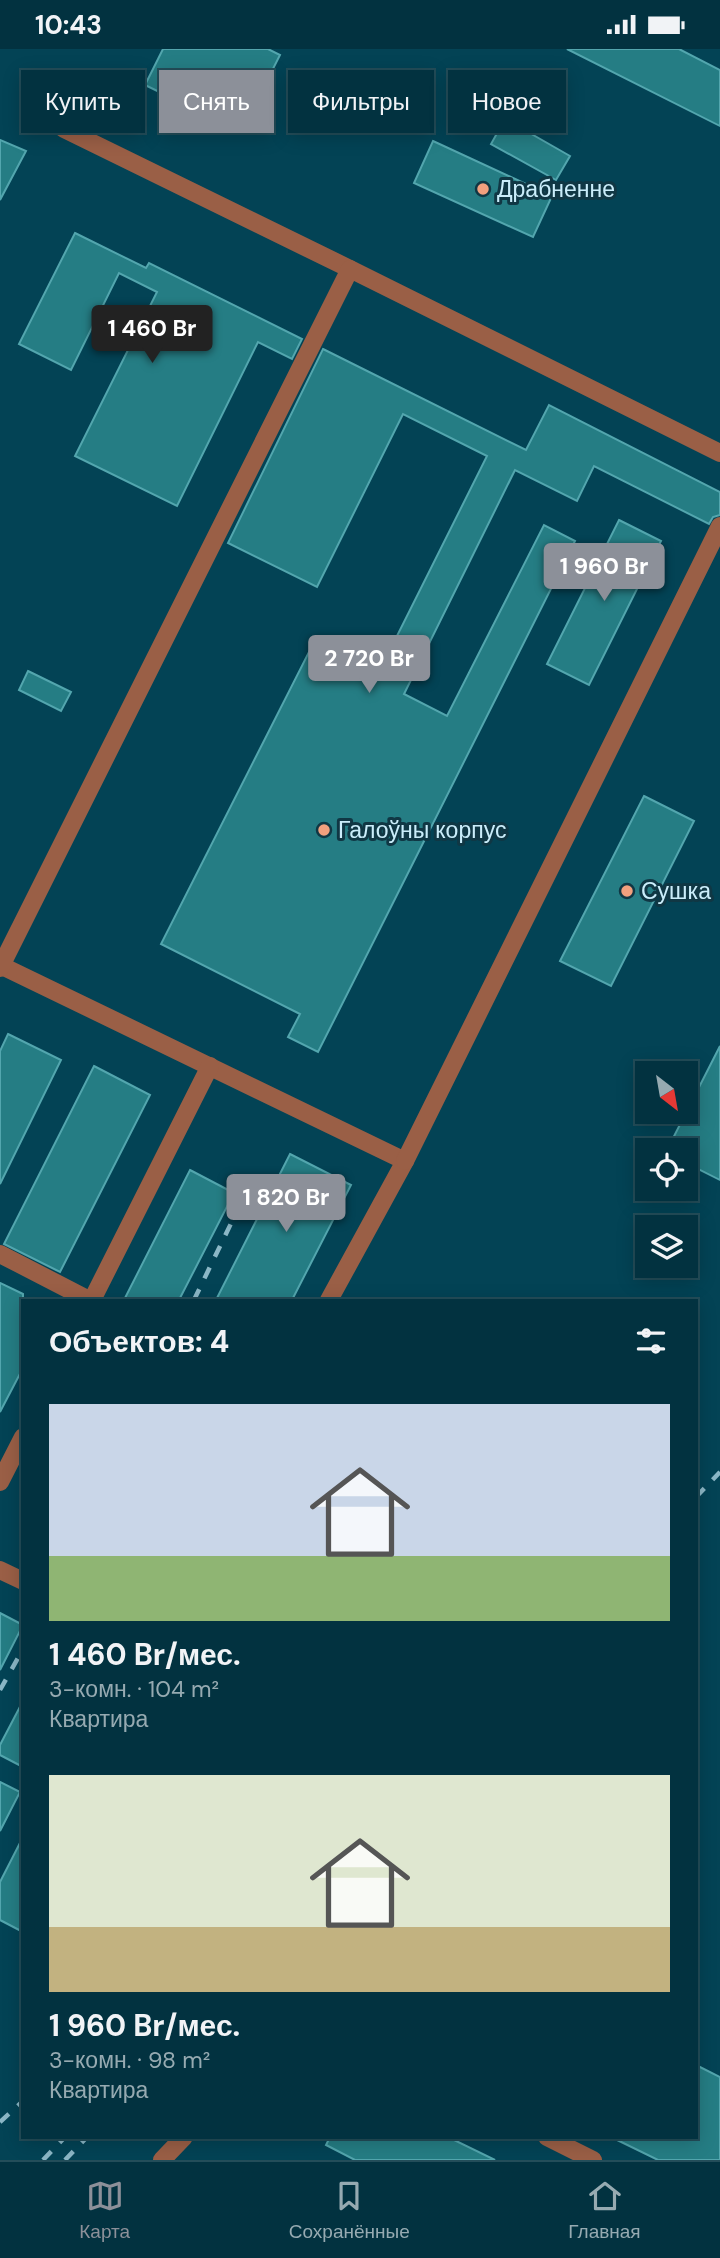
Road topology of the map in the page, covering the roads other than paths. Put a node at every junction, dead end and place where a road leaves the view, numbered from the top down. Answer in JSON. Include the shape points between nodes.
{"nodes":[{"id":1,"x":72,"y":133,"type":"edge"},
{"id":2,"x":350,"y":269,"type":"junction"},
{"id":3,"x":720,"y":453,"type":"edge"},
{"id":4,"x":720,"y":526,"type":"edge"},
{"id":5,"x":0,"y":966,"type":"edge"},
{"id":6,"x":210,"y":1066,"type":"junction"},
{"id":7,"x":405,"y":1161,"type":"junction"},
{"id":8,"x":0,"y":1254,"type":"edge"},
{"id":9,"x":88,"y":1299,"type":"edge"},
{"id":10,"x":91,"y":1299,"type":"edge"},
{"id":11,"x":330,"y":1299,"type":"edge"},
{"id":12,"x":21,"y":1441,"type":"edge"},
{"id":13,"x":0,"y":1482,"type":"edge"},
{"id":14,"x":0,"y":1570,"type":"edge"},
{"id":15,"x":21,"y":1580,"type":"edge"},
{"id":16,"x":182,"y":2139,"type":"edge"},
{"id":17,"x":551,"y":2139,"type":"edge"},
{"id":18,"x":162,"y":2160,"type":"edge"},
{"id":19,"x":593,"y":2160,"type":"edge"}],
"edges":[{"from":1,"to":2,"type":"lane"},
{"from":2,"to":3,"type":"lane"},
{"from":2,"to":5,"type":"lane"},
{"from":4,"to":7,"type":"lane"},
{"from":5,"to":6,"type":"lane"},
{"from":6,"to":7,"type":"lane"},
{"from":6,"to":10,"type":"lane"},
{"from":7,"to":11,"type":"lane"},
{"from":8,"to":9,"type":"lane"},
{"from":12,"to":13,"type":"lane"},
{"from":14,"to":15,"type":"lane"},
{"from":16,"to":18,"type":"lane"},
{"from":17,"to":19,"type":"lane"}]}
